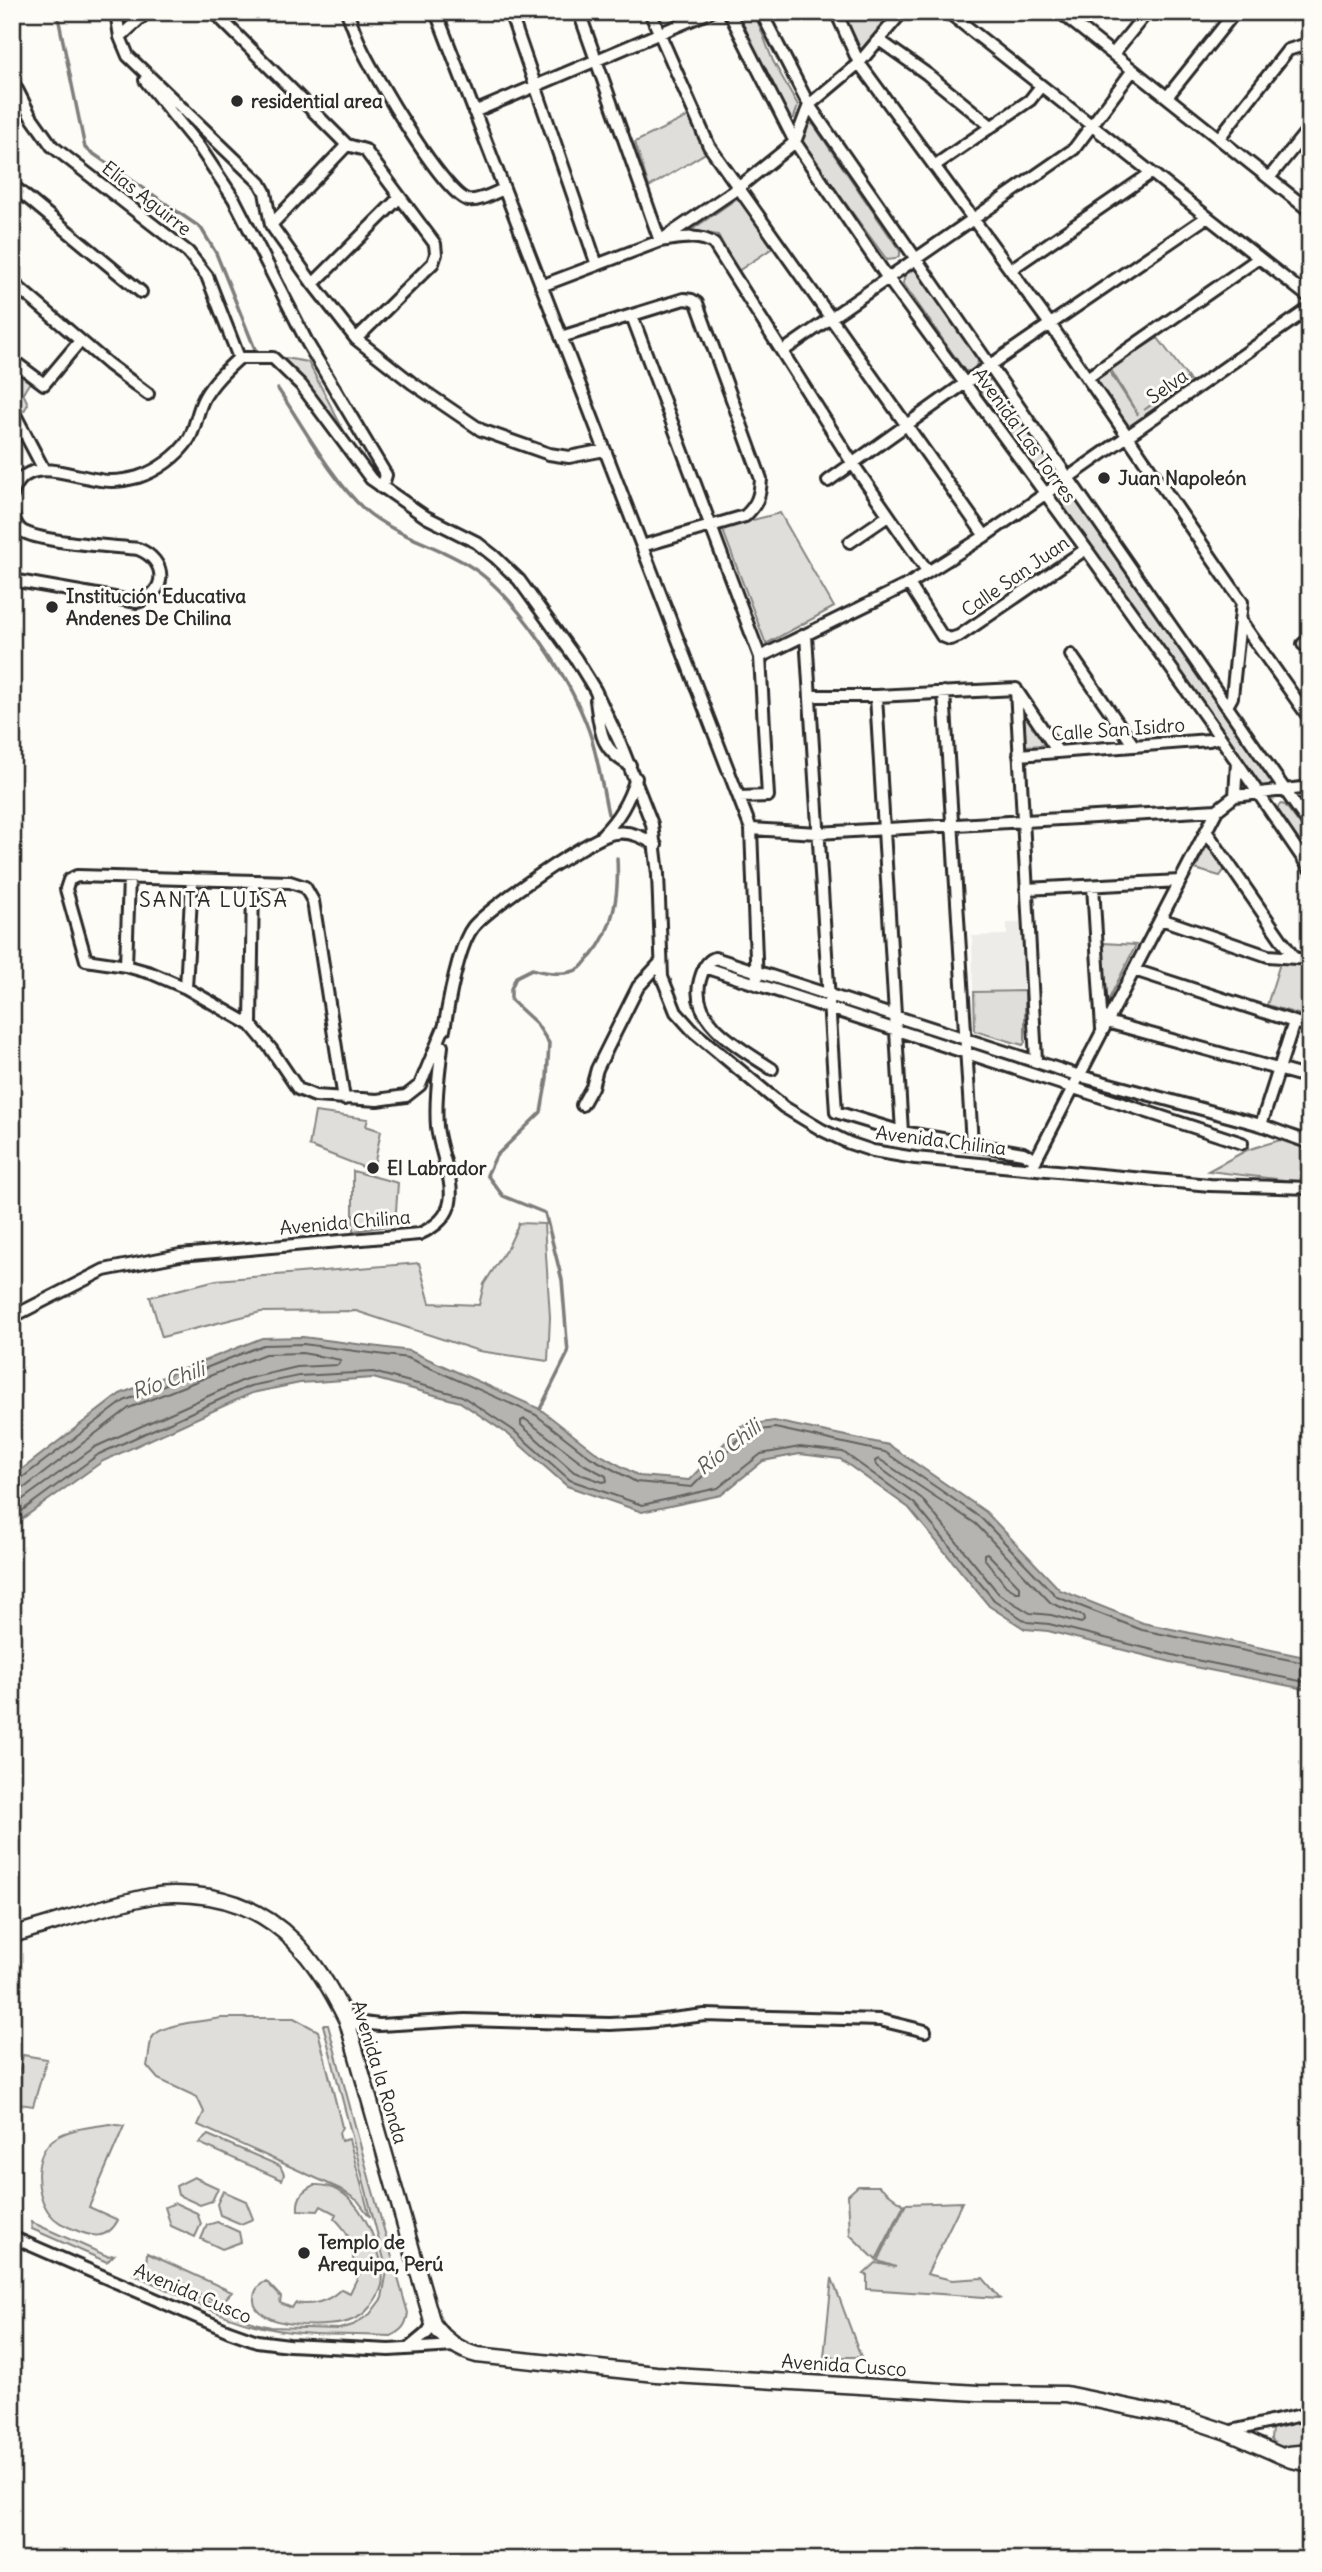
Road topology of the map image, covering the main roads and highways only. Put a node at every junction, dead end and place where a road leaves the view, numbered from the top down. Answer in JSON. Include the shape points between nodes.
{"nodes":[{"id":1,"x":12,"y":1935,"type":"edge"},
{"id":2,"x":455,"y":2346,"type":"joint"},
{"id":3,"x":1266,"y":2449,"type":"junction"},
{"id":4,"x":1310,"y":2452,"type":"edge"},
{"id":5,"x":1289,"y":2454,"type":"junction"},
{"id":6,"x":1310,"y":2457,"type":"edge"},
{"id":7,"x":1310,"y":2464,"type":"edge"}],
"edges":[{"from":1,"to":2,"type":"main road","name":"Avenida la Ronda","via":[[153,1896],[189,1894],[257,1911],[291,1937],[315,1963],[347,2021],[433,2324]]},
{"from":2,"to":3,"type":"main road","name":"Avenida Cusco","via":[[477,2355],[656,2374],[1066,2394],[1188,2419]]},
{"from":3,"to":5,"type":"main road","name":"Avenida Cusco"},
{"from":3,"to":7,"type":"main road","name":"Avenida Cusco"},
{"from":4,"to":5,"type":"main road"},
{"from":5,"to":6,"type":"main road","name":"Avenida Cusco"}]}
